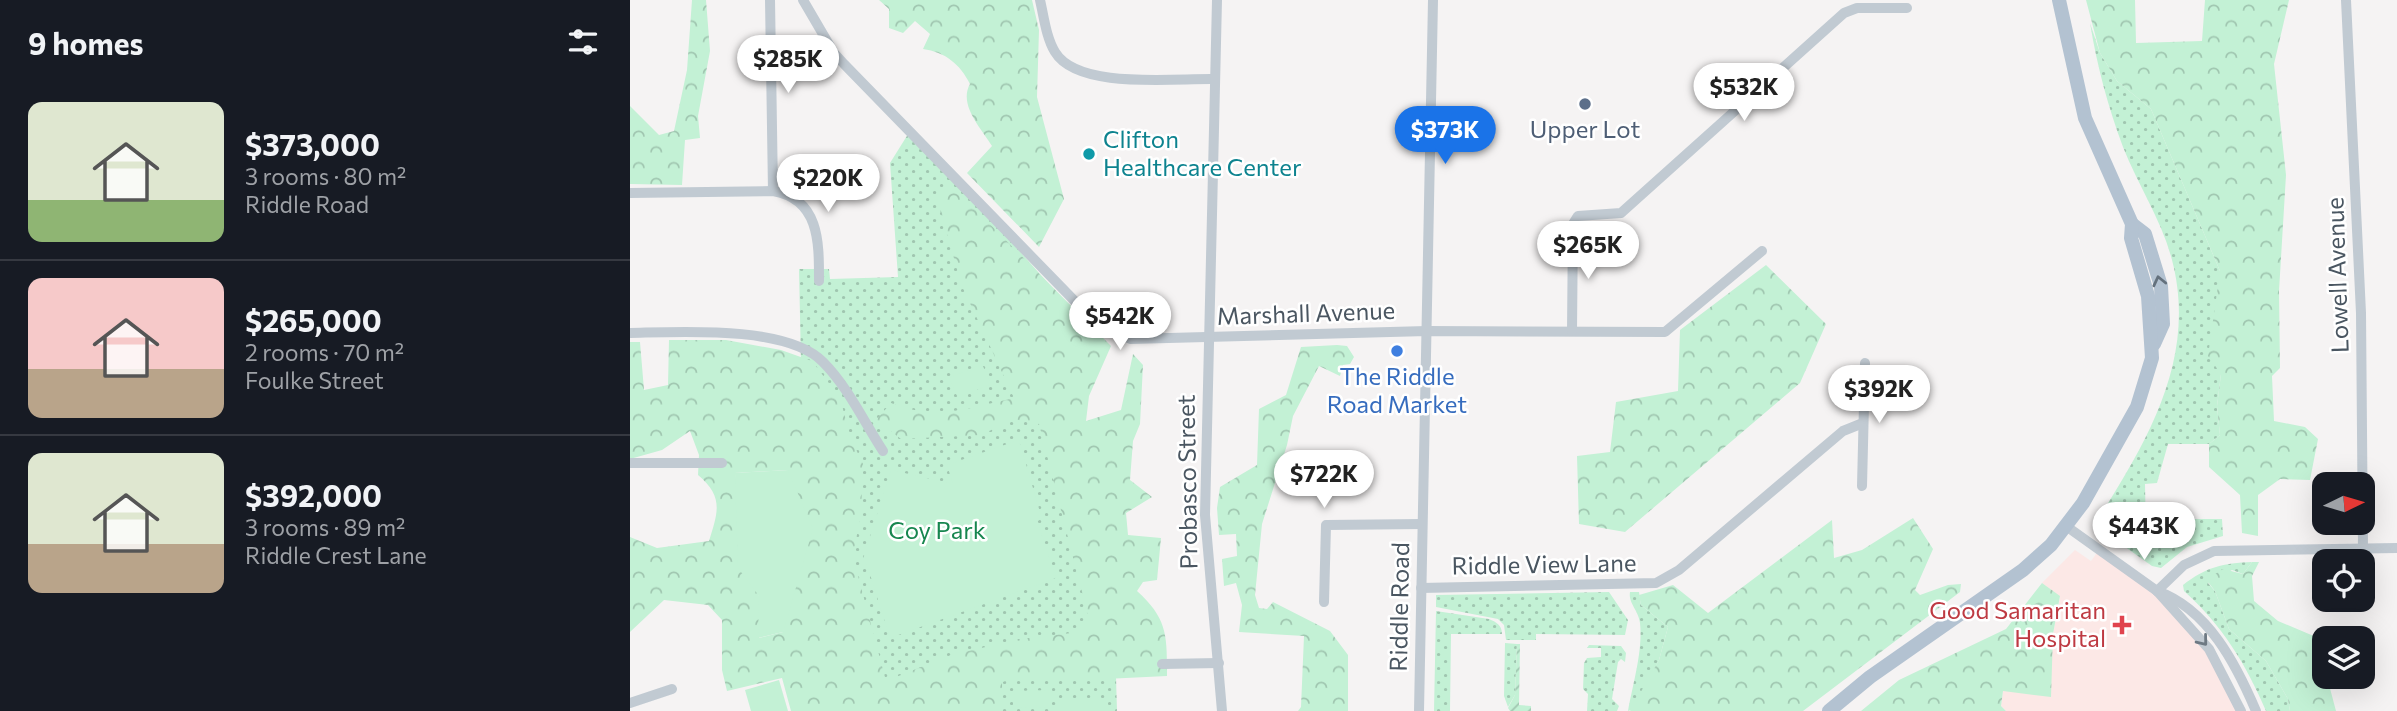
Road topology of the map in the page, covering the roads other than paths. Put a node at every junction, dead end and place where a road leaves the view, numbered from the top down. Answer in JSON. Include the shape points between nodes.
{"nodes":[{"id":1,"x":770,"y":0,"type":"edge"},
{"id":2,"x":803,"y":0,"type":"edge"},
{"id":3,"x":1040,"y":0,"type":"edge"},
{"id":4,"x":1217,"y":0,"type":"edge"},
{"id":5,"x":1433,"y":0,"type":"edge"},
{"id":6,"x":2059,"y":0,"type":"edge"},
{"id":7,"x":2346,"y":0,"type":"edge"},
{"id":8,"x":1907,"y":8,"type":"dead end"},
{"id":9,"x":1214,"y":79,"type":"junction"},
{"id":10,"x":774,"y":191,"type":"junction"},
{"id":11,"x":630,"y":193,"type":"edge"},
{"id":12,"x":1762,"y":251,"type":"dead end"},
{"id":13,"x":819,"y":281,"type":"dead end"},
{"id":14,"x":1427,"y":331,"type":"junction"},
{"id":15,"x":1572,"y":331,"type":"junction"},
{"id":16,"x":630,"y":333,"type":"edge"},
{"id":17,"x":1209,"y":339,"type":"junction"},
{"id":18,"x":1865,"y":363,"type":"dead end"},
{"id":19,"x":1863,"y":423,"type":"junction"},
{"id":20,"x":883,"y":451,"type":"dead end"},
{"id":21,"x":630,"y":463,"type":"edge"},
{"id":22,"x":722,"y":463,"type":"dead end"},
{"id":23,"x":1862,"y":486,"type":"dead end"},
{"id":24,"x":1422,"y":524,"type":"junction"},
{"id":25,"x":2066,"y":526,"type":"junction"},
{"id":26,"x":2397,"y":548,"type":"edge"},
{"id":27,"x":2363,"y":549,"type":"joint"},
{"id":28,"x":2312,"y":550,"type":"edge"},
{"id":29,"x":1422,"y":588,"type":"junction"},
{"id":30,"x":2157,"y":591,"type":"junction"},
{"id":31,"x":1324,"y":602,"type":"dead end"},
{"id":32,"x":1219,"y":663,"type":"junction"},
{"id":33,"x":1162,"y":664,"type":"dead end"},
{"id":34,"x":672,"y":689,"type":"dead end"},
{"id":35,"x":630,"y":702,"type":"edge"},
{"id":36,"x":1222,"y":711,"type":"edge"},
{"id":37,"x":1419,"y":711,"type":"edge"},
{"id":38,"x":1829,"y":711,"type":"edge"},
{"id":39,"x":2241,"y":711,"type":"edge"},
{"id":40,"x":2256,"y":711,"type":"edge"}],
"edges":[{"from":1,"to":10,"type":"street"},
{"from":2,"to":17,"type":"street","name":"Marshall Avenue","via":[[844,64],[1099,326],[1131,339]]},
{"from":3,"to":9,"type":"street","via":[[1056,54],[1072,69],[1097,77]]},
{"from":4,"to":9,"type":"street","name":"Probasco Street"},
{"from":5,"to":14,"type":"street","name":"Riddle Road"},
{"from":6,"to":25,"type":"main road","via":[[2085,118],[2132,224],[2145,234],[2161,286],[2163,324],[2130,421]]},
{"from":7,"to":27,"type":"street","name":"Lowell Avenue","via":[[2361,313]]},
{"from":8,"to":15,"type":"street","via":[[1857,8],[1843,13],[1621,213],[1578,216],[1573,224]]},
{"from":9,"to":17,"type":"street","name":"Probasco Street"},
{"from":10,"to":11,"type":"street"},
{"from":10,"to":13,"type":"street","via":[[793,196],[814,221]]},
{"from":12,"to":15,"type":"street","name":"Marshall Avenue","via":[[1665,332]]},
{"from":14,"to":15,"type":"street","name":"Marshall Avenue"},
{"from":14,"to":17,"type":"street","name":"Marshall Avenue"},
{"from":14,"to":24,"type":"street","name":"Riddle Road"},
{"from":16,"to":20,"type":"street","via":[[732,332],[807,350],[824,362],[843,386]]},
{"from":17,"to":32,"type":"street","name":"Probasco Street","via":[[1205,515]]},
{"from":18,"to":19,"type":"street"},
{"from":19,"to":23,"type":"street"},
{"from":19,"to":29,"type":"street","name":"Riddle View Lane","via":[[1843,431],[1679,569],[1656,583]]},
{"from":21,"to":22,"type":"street"},
{"from":24,"to":29,"type":"street","name":"Riddle Road"},
{"from":24,"to":31,"type":"street","via":[[1326,525]]},
{"from":25,"to":30,"type":"street"},
{"from":25,"to":38,"type":"main road","via":[[2009,581],[1870,677]]},
{"from":26,"to":27,"type":"street"},
{"from":28,"to":30,"type":"street","via":[[2214,551],[2184,565]]},
{"from":29,"to":37,"type":"street","name":"Riddle Road"},
{"from":30,"to":39,"type":"street","one_way":true,"via":[[2209,649]]},
{"from":30,"to":40,"type":"street","via":[[2173,597],[2208,627],[2238,671]]},
{"from":32,"to":33,"type":"street"},
{"from":32,"to":36,"type":"street","name":"Probasco Street"},
{"from":34,"to":35,"type":"street"}]}
